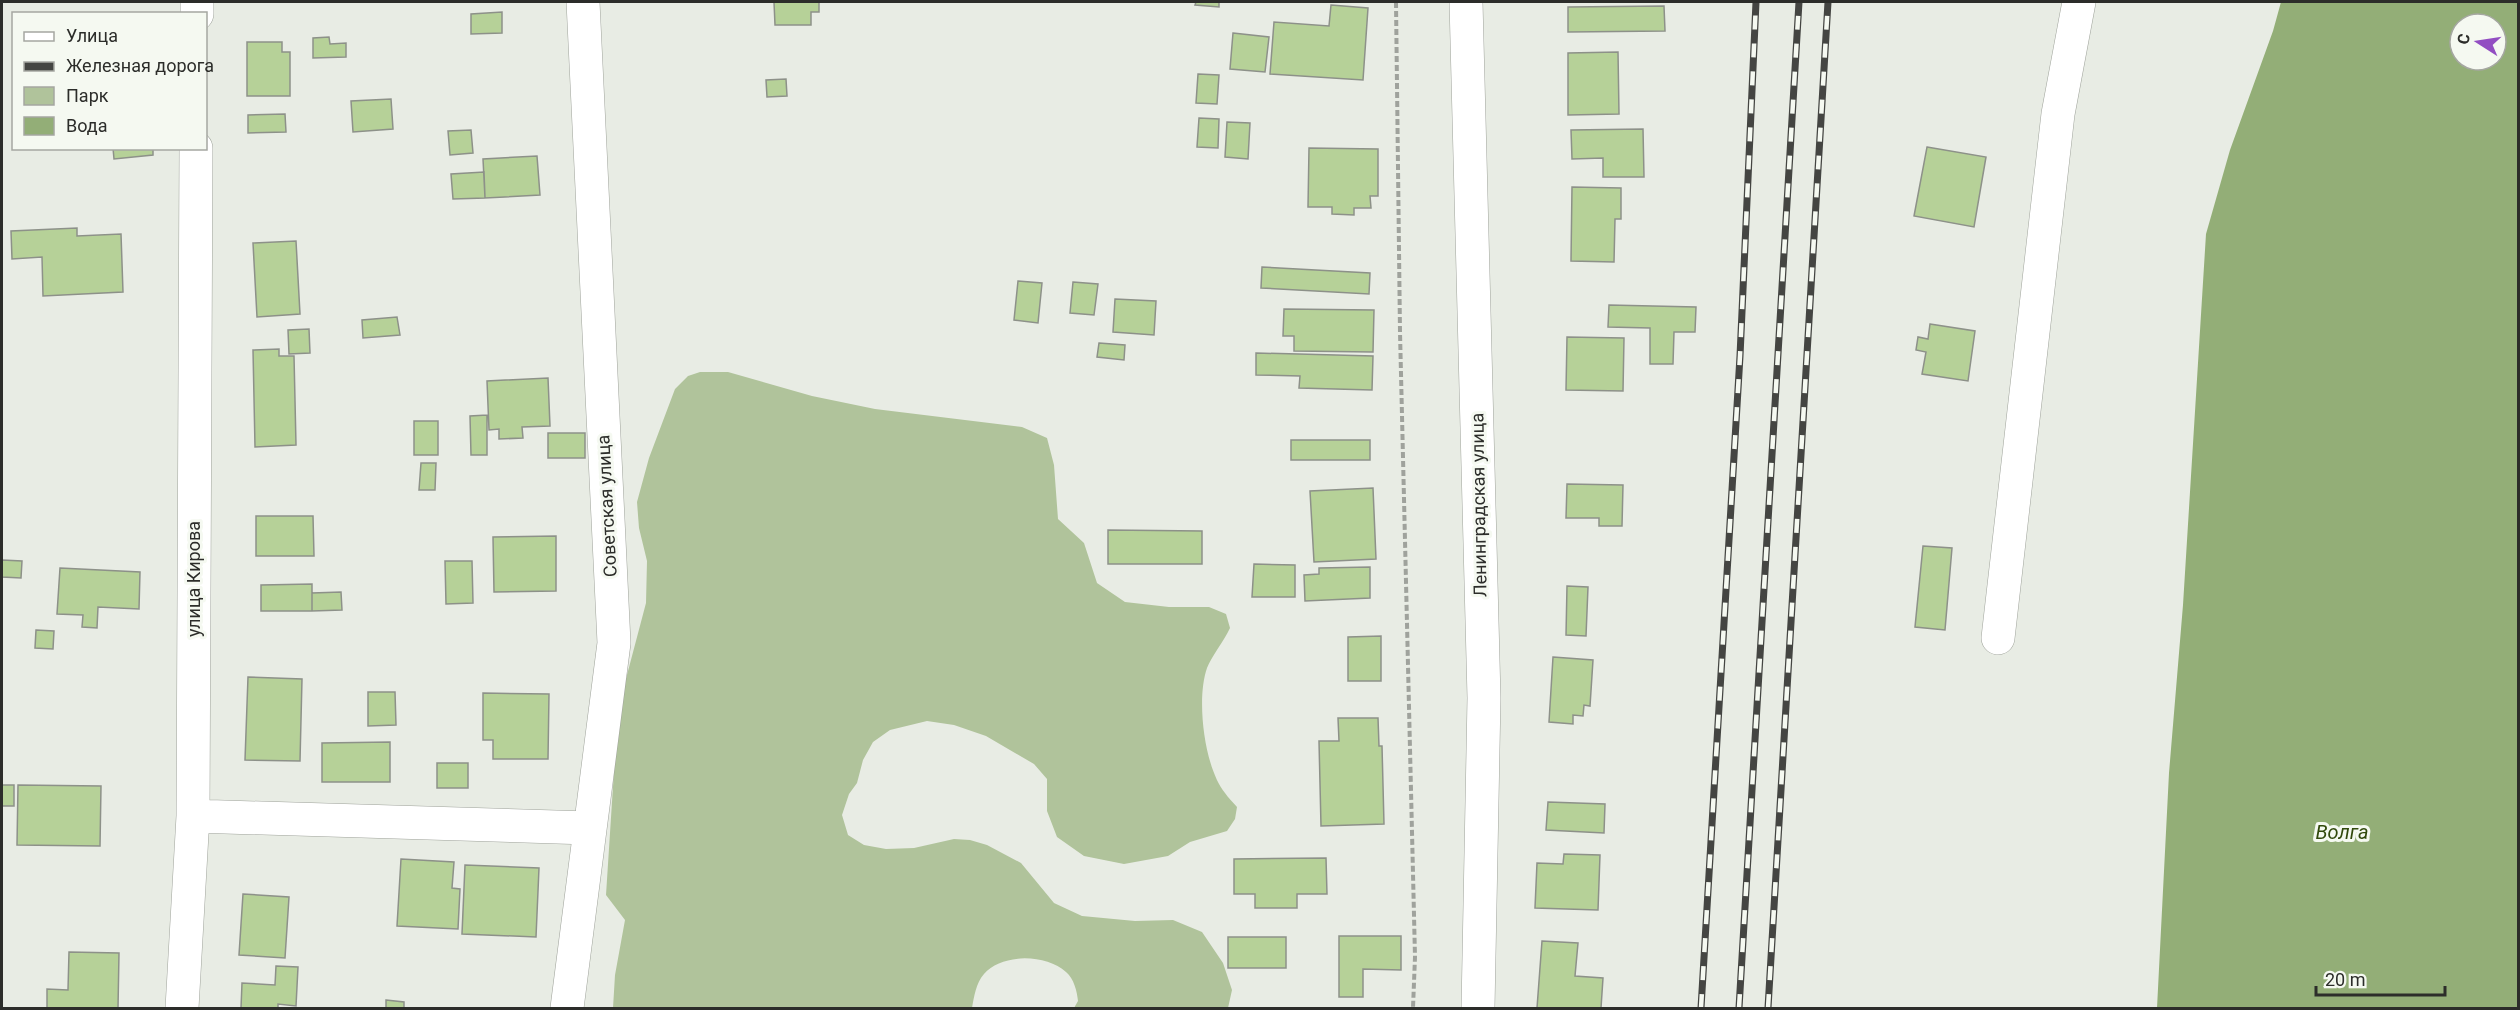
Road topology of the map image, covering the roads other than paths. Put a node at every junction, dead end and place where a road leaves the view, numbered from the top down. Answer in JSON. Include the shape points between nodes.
{"nodes":[{"id":1,"x":583,"y":2,"type":"edge"},
{"id":2,"x":1466,"y":2,"type":"edge"},
{"id":3,"x":2079,"y":2,"type":"edge"},
{"id":4,"x":196,"y":150,"type":"edge"},
{"id":5,"x":1998,"y":638,"type":"dead end"},
{"id":6,"x":193,"y":816,"type":"junction"},
{"id":7,"x":589,"y":828,"type":"junction"},
{"id":8,"x":182,"y":1008,"type":"edge"},
{"id":9,"x":567,"y":1008,"type":"edge"},
{"id":10,"x":1478,"y":1008,"type":"edge"}],
"edges":[{"from":1,"to":7,"type":"street","name":"Советская улица","via":[[614,643]]},
{"from":2,"to":10,"type":"street","name":"Ленинградская улица","via":[[1484,698]]},
{"from":3,"to":5,"type":"street","via":[[2058,114]]},
{"from":4,"to":6,"type":"street","name":"улица Кирова"},
{"from":6,"to":7,"type":"street"},
{"from":6,"to":8,"type":"street","name":"улица Кирова"},
{"from":7,"to":9,"type":"street","name":"Советская улица"}]}
